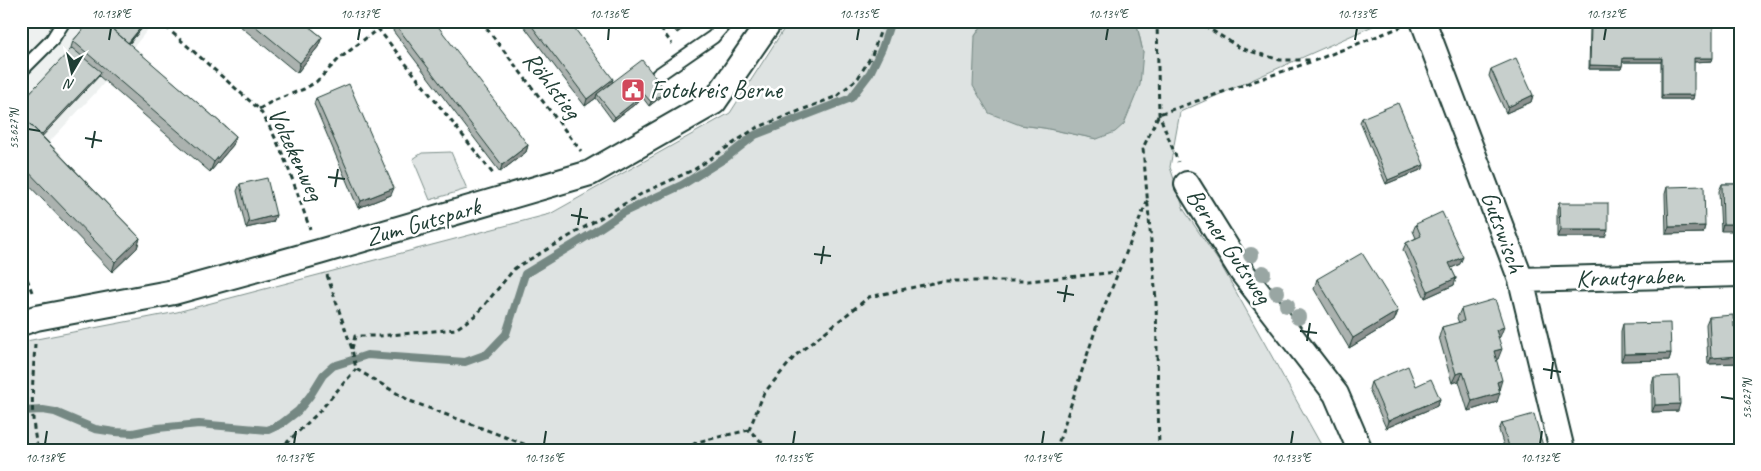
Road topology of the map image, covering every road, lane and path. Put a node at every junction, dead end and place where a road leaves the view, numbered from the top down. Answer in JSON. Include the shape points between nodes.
{"nodes":[{"id":1,"x":64,"y":21,"type":"edge"},
{"id":2,"x":159,"y":21,"type":"edge"},
{"id":3,"x":372,"y":21,"type":"edge"},
{"id":4,"x":388,"y":21,"type":"edge"},
{"id":5,"x":482,"y":21,"type":"edge"},
{"id":6,"x":655,"y":21,"type":"edge"},
{"id":7,"x":728,"y":21,"type":"edge"},
{"id":8,"x":770,"y":21,"type":"edge"},
{"id":9,"x":884,"y":21,"type":"edge"},
{"id":10,"x":1157,"y":21,"type":"edge"},
{"id":11,"x":1197,"y":21,"type":"edge"},
{"id":12,"x":1415,"y":23,"type":"edge"},
{"id":13,"x":378,"y":30,"type":"junction"},
{"id":14,"x":683,"y":58,"type":"junction"},
{"id":15,"x":1316,"y":60,"type":"junction"},
{"id":16,"x":21,"y":71,"type":"edge"},
{"id":17,"x":658,"y":75,"type":"dead end"},
{"id":18,"x":259,"y":109,"type":"junction"},
{"id":19,"x":1159,"y":114,"type":"junction"},
{"id":20,"x":590,"y":173,"type":"junction"},
{"id":21,"x":495,"y":176,"type":"dead end"},
{"id":22,"x":1187,"y":184,"type":"joint"},
{"id":23,"x":1148,"y":198,"type":"junction"},
{"id":24,"x":319,"y":252,"type":"junction"},
{"id":25,"x":1117,"y":272,"type":"junction"},
{"id":26,"x":1740,"y":274,"type":"edge"},
{"id":27,"x":1521,"y":280,"type":"junction"},
{"id":28,"x":21,"y":323,"type":"edge"},
{"id":29,"x":352,"y":349,"type":"junction"},
{"id":30,"x":356,"y":369,"type":"junction"},
{"id":31,"x":32,"y":398,"type":"dead end"},
{"id":32,"x":749,"y":430,"type":"junction"},
{"id":33,"x":38,"y":450,"type":"edge"},
{"id":34,"x":279,"y":450,"type":"edge"},
{"id":35,"x":537,"y":450,"type":"edge"},
{"id":36,"x":685,"y":450,"type":"edge"},
{"id":37,"x":770,"y":450,"type":"edge"},
{"id":38,"x":1056,"y":450,"type":"edge"},
{"id":39,"x":1159,"y":450,"type":"edge"},
{"id":40,"x":1360,"y":450,"type":"edge"},
{"id":41,"x":1562,"y":450,"type":"edge"}],
"edges":[{"from":1,"to":16,"type":"lane","via":[[52,40]]},
{"from":2,"to":18,"type":"path","name":"Volzekenweg"},
{"from":3,"to":13,"type":"path"},
{"from":4,"to":13,"type":"path"},
{"from":5,"to":20,"type":"path","name":"Röhlstieg","via":[[581,150]]},
{"from":6,"to":14,"type":"path"},
{"from":7,"to":14,"type":"lane","via":[[713,37]]},
{"from":8,"to":20,"type":"street","name":"Zum Gutspark","via":[[714,102]]},
{"from":9,"to":29,"type":"path","via":[[872,56],[858,78],[836,96],[756,128],[696,169],[634,198],[515,268],[477,314],[456,329],[355,336]]},
{"from":10,"to":19,"type":"path","name":"Berner Gutsweg"},
{"from":11,"to":15,"type":"path","via":[[1240,48],[1280,60]]},
{"from":12,"to":15,"type":"path"},
{"from":12,"to":27,"type":"street","name":"Gutswisch"},
{"from":13,"to":18,"type":"path","via":[[338,59],[316,82]]},
{"from":13,"to":21,"type":"path"},
{"from":14,"to":17,"type":"lane"},
{"from":15,"to":19,"type":"path"},
{"from":18,"to":24,"type":"path","name":"Volzekenweg","via":[[291,178]]},
{"from":19,"to":22,"type":"path","name":"Berner Gutsweg"},
{"from":19,"to":23,"type":"path","via":[[1143,148]]},
{"from":20,"to":24,"type":"street","name":"Zum Gutspark"},
{"from":22,"to":40,"type":"street","name":"Berner Gutsweg","via":[[1242,272],[1336,394]]},
{"from":23,"to":25,"type":"path"},
{"from":23,"to":39,"type":"path","via":[[1156,300]]},
{"from":24,"to":28,"type":"street","name":"Zum Gutspark","via":[[174,292]]},
{"from":24,"to":29,"type":"path","name":"Volzekenweg"},
{"from":25,"to":32,"type":"path","via":[[1028,281],[942,281],[869,297],[796,355],[764,393]]},
{"from":25,"to":38,"type":"path"},
{"from":26,"to":27,"type":"street","name":"Krautgraben"},
{"from":27,"to":41,"type":"street","name":"Gutswisch"},
{"from":29,"to":30,"type":"path","name":"Volzekenweg"},
{"from":30,"to":34,"type":"path","via":[[317,414]]},
{"from":30,"to":35,"type":"path","via":[[410,401]]},
{"from":31,"to":33,"type":"path"},
{"from":32,"to":36,"type":"path","via":[[697,442]]},
{"from":32,"to":37,"type":"path"}]}
